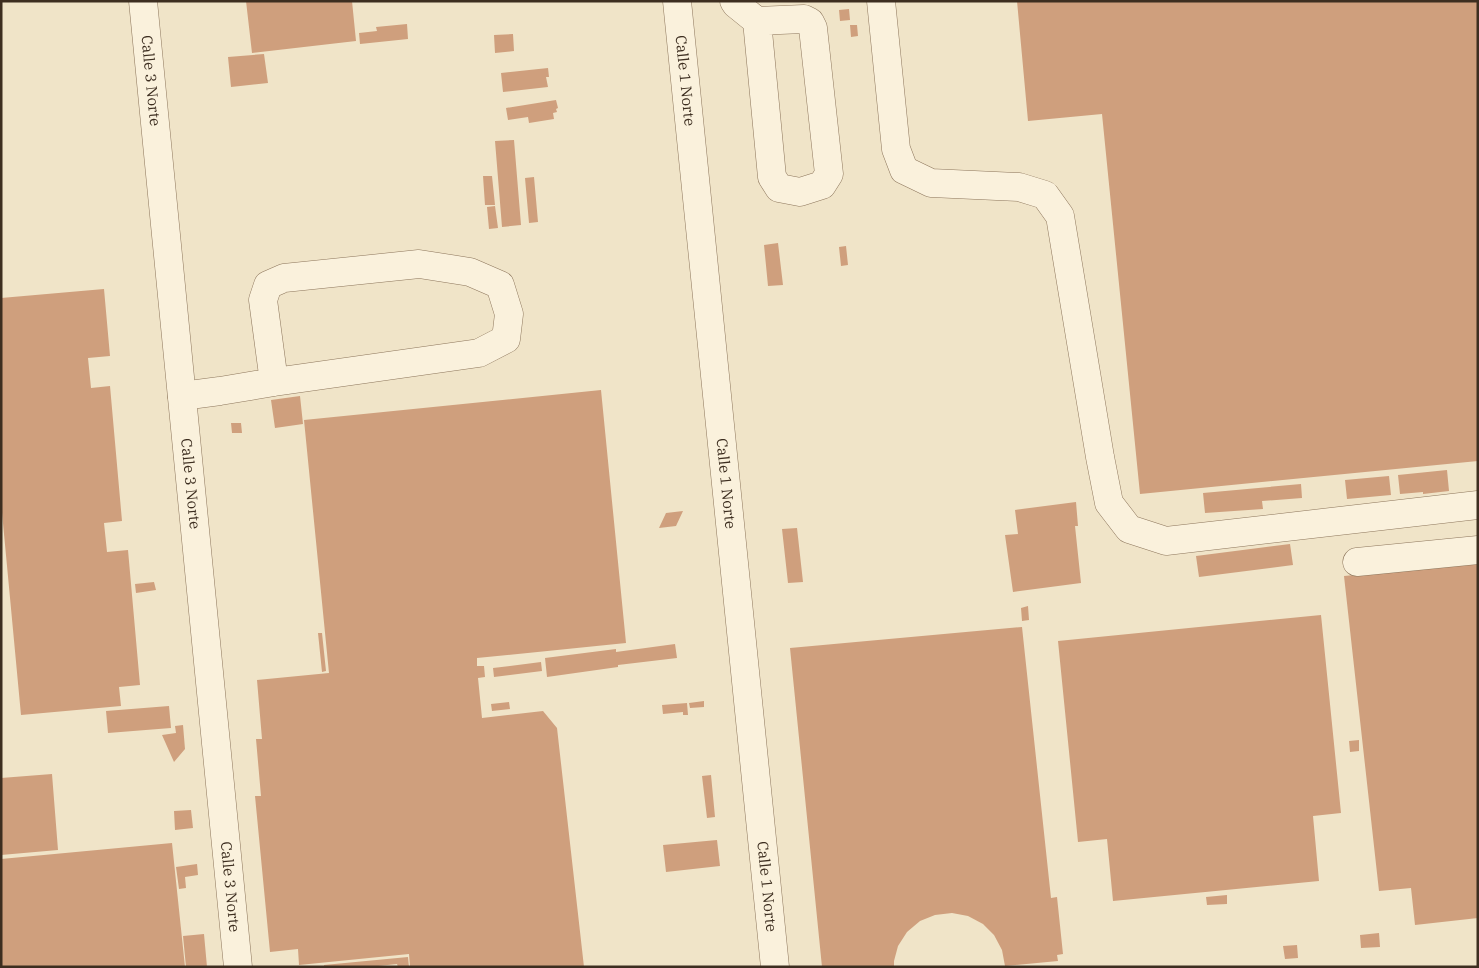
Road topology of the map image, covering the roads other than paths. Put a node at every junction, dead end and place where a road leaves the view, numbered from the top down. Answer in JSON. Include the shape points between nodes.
{"nodes":[{"id":1,"x":143,"y":1,"type":"edge"},
{"id":2,"x":677,"y":1,"type":"edge"},
{"id":3,"x":734,"y":1,"type":"edge"},
{"id":4,"x":881,"y":1,"type":"edge"},
{"id":5,"x":757,"y":21,"type":"junction"},
{"id":6,"x":274,"y":382,"type":"junction"},
{"id":7,"x":182,"y":396,"type":"junction"},
{"id":8,"x":1478,"y":505,"type":"edge"},
{"id":9,"x":1478,"y":550,"type":"edge"},
{"id":10,"x":1357,"y":562,"type":"dead end"},
{"id":11,"x":238,"y":967,"type":"edge"},
{"id":12,"x":775,"y":967,"type":"edge"}],
"edges":[{"from":1,"to":7,"type":"street","name":"Calle 3 Norte"},
{"from":2,"to":12,"type":"street","name":"Calle 1 Norte"},
{"from":3,"to":5,"type":"street"},
{"from":4,"to":8,"type":"street","via":[[896,149],[904,170],[931,183],[1019,187],[1045,195],[1060,216],[1109,503],[1129,529],[1166,541]]},
{"from":5,"to":5,"type":"street","via":[[804,19],[813,28],[829,174],[822,185],[800,192],[779,188],[772,177]]},
{"from":6,"to":6,"type":"street","via":[[479,353],[506,339],[509,314],[500,285],[470,272],[419,264],[284,278],[268,285],[263,300]]},
{"from":6,"to":7,"type":"street"},
{"from":7,"to":11,"type":"street","name":"Calle 3 Norte"},
{"from":9,"to":10,"type":"street"}]}
